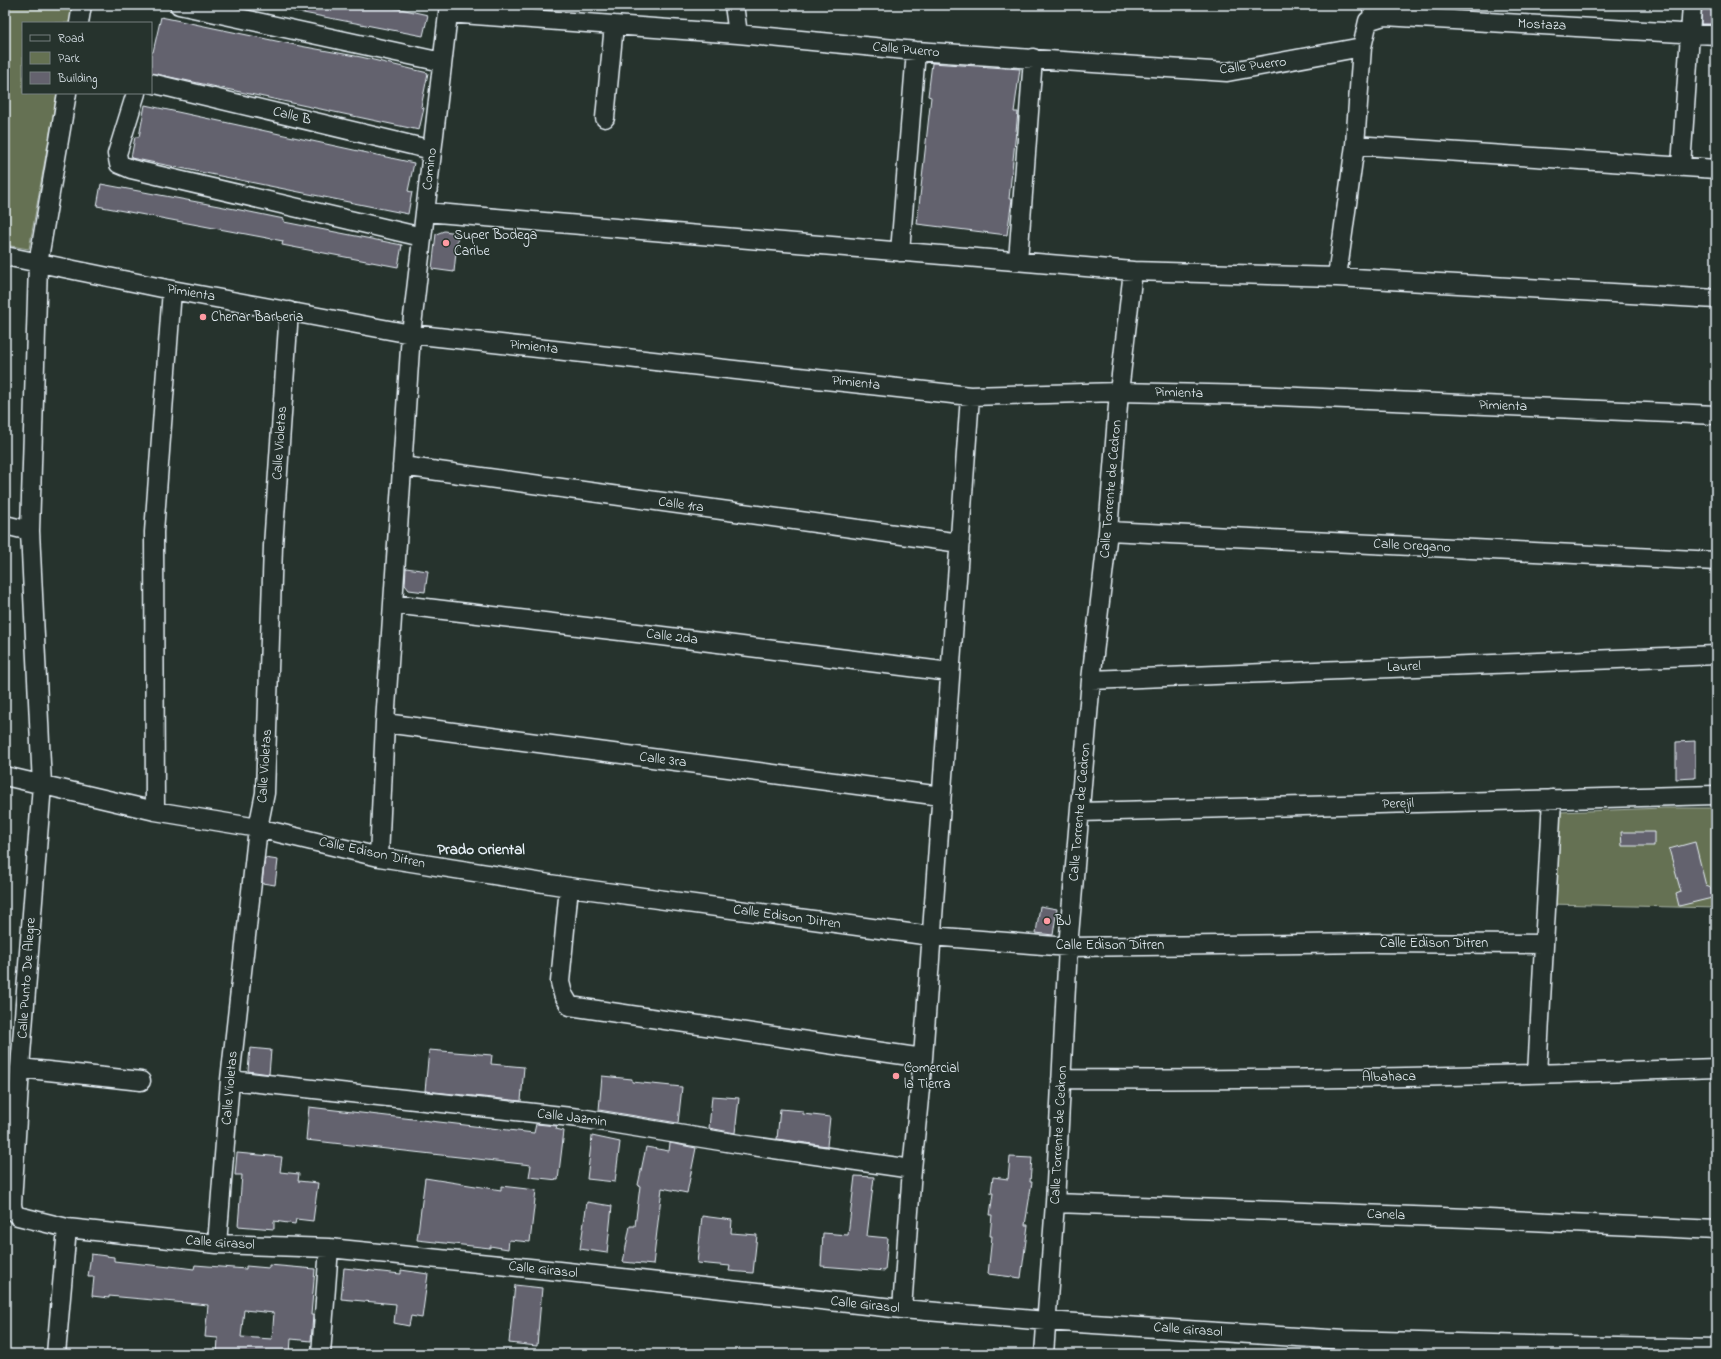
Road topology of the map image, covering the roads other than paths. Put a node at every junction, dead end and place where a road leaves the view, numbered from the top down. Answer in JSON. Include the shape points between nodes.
{"nodes":[{"id":1,"x":82,"y":5,"type":"edge"},
{"id":2,"x":179,"y":5,"type":"edge"},
{"id":3,"x":734,"y":5,"type":"edge"},
{"id":4,"x":1692,"y":5,"type":"edge"},
{"id":5,"x":449,"y":9,"type":"edge"},
{"id":6,"x":1368,"y":13,"type":"edge"},
{"id":7,"x":79,"y":22,"type":"edge"},
{"id":8,"x":614,"y":25,"type":"junction"},
{"id":9,"x":738,"y":34,"type":"junction"},
{"id":10,"x":1691,"y":34,"type":"junction"},
{"id":11,"x":1716,"y":35,"type":"edge"},
{"id":12,"x":1362,"y":47,"type":"junction"},
{"id":13,"x":916,"y":51,"type":"junction"},
{"id":14,"x":1032,"y":58,"type":"junction"},
{"id":15,"x":442,"y":62,"type":"junction"},
{"id":16,"x":152,"y":83,"type":"edge"},
{"id":17,"x":67,"y":94,"type":"edge"},
{"id":18,"x":136,"y":94,"type":"edge"},
{"id":19,"x":605,"y":118,"type":"dead end"},
{"id":20,"x":1354,"y":145,"type":"junction"},
{"id":21,"x":432,"y":150,"type":"junction"},
{"id":22,"x":1680,"y":166,"type":"junction"},
{"id":23,"x":1716,"y":169,"type":"edge"},
{"id":24,"x":425,"y":212,"type":"junction"},
{"id":25,"x":422,"y":237,"type":"junction"},
{"id":26,"x":900,"y":252,"type":"junction"},
{"id":27,"x":5,"y":256,"type":"edge"},
{"id":28,"x":1018,"y":261,"type":"junction"},
{"id":29,"x":38,"y":264,"type":"junction"},
{"id":30,"x":1133,"y":271,"type":"junction"},
{"id":31,"x":1338,"y":277,"type":"junction"},
{"id":32,"x":172,"y":290,"type":"junction"},
{"id":33,"x":1716,"y":299,"type":"edge"},
{"id":34,"x":289,"y":311,"type":"junction"},
{"id":35,"x":411,"y":334,"type":"junction"},
{"id":36,"x":1119,"y":392,"type":"junction"},
{"id":37,"x":970,"y":396,"type":"junction"},
{"id":38,"x":1716,"y":415,"type":"edge"},
{"id":39,"x":402,"y":466,"type":"junction"},
{"id":40,"x":5,"y":525,"type":"edge"},
{"id":41,"x":30,"y":531,"type":"junction"},
{"id":42,"x":1108,"y":531,"type":"junction"},
{"id":43,"x":960,"y":543,"type":"junction"},
{"id":44,"x":1716,"y":561,"type":"edge"},
{"id":45,"x":394,"y":604,"type":"junction"},
{"id":46,"x":1716,"y":655,"type":"edge"},
{"id":47,"x":950,"y":672,"type":"junction"},
{"id":48,"x":1091,"y":680,"type":"junction"},
{"id":49,"x":386,"y":723,"type":"junction"},
{"id":50,"x":5,"y":776,"type":"edge"},
{"id":51,"x":42,"y":785,"type":"junction"},
{"id":52,"x":1716,"y":794,"type":"edge"},
{"id":53,"x":941,"y":796,"type":"junction"},
{"id":54,"x":1552,"y":799,"type":"junction"},
{"id":55,"x":155,"y":811,"type":"junction"},
{"id":56,"x":1080,"y":812,"type":"junction"},
{"id":57,"x":258,"y":828,"type":"junction"},
{"id":58,"x":379,"y":857,"type":"junction"},
{"id":59,"x":569,"y":887,"type":"junction"},
{"id":60,"x":931,"y":936,"type":"junction"},
{"id":61,"x":1544,"y":944,"type":"junction"},
{"id":62,"x":1068,"y":946,"type":"junction"},
{"id":63,"x":923,"y":1058,"type":"junction"},
{"id":64,"x":20,"y":1068,"type":"junction"},
{"id":65,"x":1716,"y":1068,"type":"edge"},
{"id":66,"x":1536,"y":1074,"type":"junction"},
{"id":67,"x":1062,"y":1079,"type":"junction"},
{"id":68,"x":230,"y":1080,"type":"junction"},
{"id":69,"x":141,"y":1081,"type":"dead end"},
{"id":70,"x":912,"y":1169,"type":"junction"},
{"id":71,"x":1055,"y":1203,"type":"junction"},
{"id":72,"x":18,"y":1216,"type":"joint"},
{"id":73,"x":67,"y":1228,"type":"junction"},
{"id":74,"x":1716,"y":1230,"type":"edge"},
{"id":75,"x":217,"y":1244,"type":"junction"},
{"id":76,"x":329,"y":1248,"type":"junction"},
{"id":77,"x":902,"y":1309,"type":"junction"},
{"id":78,"x":1046,"y":1321,"type":"junction"},
{"id":79,"x":1716,"y":1349,"type":"edge"},
{"id":80,"x":56,"y":1354,"type":"edge"},
{"id":81,"x":321,"y":1354,"type":"edge"},
{"id":82,"x":1044,"y":1354,"type":"edge"}],
"edges":[{"from":1,"to":7,"type":"street"},
{"from":2,"to":15,"type":"street"},
{"from":3,"to":9,"type":"street"},
{"from":4,"to":10,"type":"street"},
{"from":5,"to":8,"type":"street","name":"Calle Puerro"},
{"from":5,"to":15,"type":"street","name":"Comino"},
{"from":6,"to":10,"type":"street","name":"Mostaza"},
{"from":6,"to":12,"type":"street"},
{"from":8,"to":9,"type":"street","name":"Calle Puerro"},
{"from":8,"to":19,"type":"street"},
{"from":9,"to":13,"type":"street","name":"Calle Puerro"},
{"from":10,"to":11,"type":"street","name":"Mostaza"},
{"from":10,"to":22,"type":"street"},
{"from":12,"to":14,"type":"street","name":"Calle Puerro","via":[[1227,72]]},
{"from":12,"to":20,"type":"street"},
{"from":13,"to":14,"type":"street","name":"Calle Puerro"},
{"from":13,"to":26,"type":"street"},
{"from":14,"to":28,"type":"street"},
{"from":15,"to":21,"type":"street","name":"Comino"},
{"from":16,"to":21,"type":"street","name":"Calle B"},
{"from":17,"to":29,"type":"street","name":"Calle Punto De Alegre"},
{"from":18,"to":25,"type":"street","via":[[117,154],[119,164],[131,169]]},
{"from":20,"to":22,"type":"street"},
{"from":20,"to":31,"type":"street"},
{"from":21,"to":24,"type":"street","name":"Comino"},
{"from":22,"to":23,"type":"street"},
{"from":24,"to":25,"type":"street","name":"Comino"},
{"from":24,"to":26,"type":"street"},
{"from":25,"to":35,"type":"street","name":"Comino"},
{"from":26,"to":28,"type":"street"},
{"from":27,"to":29,"type":"street","name":"Pimienta"},
{"from":28,"to":30,"type":"street"},
{"from":29,"to":32,"type":"street","name":"Pimienta"},
{"from":29,"to":41,"type":"street","name":"Calle Punto De Alegre"},
{"from":30,"to":31,"type":"street"},
{"from":30,"to":36,"type":"street","name":"Calle Torrente de Cedron"},
{"from":31,"to":33,"type":"street"},
{"from":32,"to":34,"type":"street","name":"Pimienta"},
{"from":32,"to":55,"type":"street","via":[[154,532]]},
{"from":34,"to":35,"type":"street","name":"Pimienta"},
{"from":34,"to":57,"type":"street","name":"Calle Violetas","via":[[274,546],[265,793]]},
{"from":35,"to":37,"type":"street","name":"Pimienta"},
{"from":35,"to":39,"type":"street","name":"Comino"},
{"from":36,"to":37,"type":"street","name":"Pimienta"},
{"from":36,"to":38,"type":"street","name":"Pimienta","via":[[1253,395]]},
{"from":36,"to":42,"type":"street","name":"Calle Torrente de Cedron"},
{"from":37,"to":43,"type":"street"},
{"from":39,"to":43,"type":"street","name":"Calle 1ra"},
{"from":39,"to":45,"type":"street","name":"Comino"},
{"from":40,"to":41,"type":"street"},
{"from":41,"to":51,"type":"street","name":"Calle Punto De Alegre"},
{"from":42,"to":44,"type":"street","name":"Calle Oregano"},
{"from":42,"to":48,"type":"street","name":"Calle Torrente de Cedron"},
{"from":43,"to":47,"type":"street"},
{"from":45,"to":47,"type":"street","name":"Calle 2da"},
{"from":45,"to":49,"type":"street","name":"Comino"},
{"from":46,"to":48,"type":"street","name":"Laurel"},
{"from":47,"to":53,"type":"street"},
{"from":48,"to":56,"type":"street","name":"Calle Torrente de Cedron"},
{"from":49,"to":53,"type":"street","name":"Calle 3ra"},
{"from":49,"to":58,"type":"street","name":"Comino"},
{"from":50,"to":51,"type":"street","name":"Calle Edison Ditren"},
{"from":51,"to":55,"type":"street","name":"Calle Edison Ditren"},
{"from":51,"to":64,"type":"street","name":"Calle Punto De Alegre"},
{"from":52,"to":54,"type":"street","name":"Perejil"},
{"from":53,"to":60,"type":"street"},
{"from":54,"to":56,"type":"street","name":"Perejil"},
{"from":54,"to":61,"type":"street"},
{"from":55,"to":57,"type":"street","name":"Calle Edison Ditren"},
{"from":56,"to":62,"type":"street","name":"Calle Torrente de Cedron"},
{"from":57,"to":58,"type":"street","name":"Calle Edison Ditren"},
{"from":57,"to":68,"type":"street","name":"Calle Violetas"},
{"from":58,"to":59,"type":"street","name":"Calle Edison Ditren"},
{"from":59,"to":60,"type":"street","name":"Calle Edison Ditren"},
{"from":59,"to":63,"type":"street","via":[[560,982],[570,1006]]},
{"from":60,"to":62,"type":"street","name":"Calle Edison Ditren"},
{"from":60,"to":63,"type":"street"},
{"from":61,"to":62,"type":"street","name":"Calle Edison Ditren"},
{"from":61,"to":66,"type":"street"},
{"from":62,"to":67,"type":"street","name":"Calle Torrente de Cedron"},
{"from":63,"to":70,"type":"street"},
{"from":64,"to":69,"type":"street"},
{"from":64,"to":72,"type":"street","name":"Calle Punto De Alegre","via":[[12,1204],[13,1211]]},
{"from":65,"to":66,"type":"street","name":"Albahaca"},
{"from":66,"to":67,"type":"street","name":"Albahaca","via":[[1181,1080]]},
{"from":67,"to":71,"type":"street","name":"Calle Torrente de Cedron"},
{"from":68,"to":70,"type":"street","name":"Calle Jazmin","via":[[580,1118]]},
{"from":68,"to":75,"type":"street","name":"Calle Violetas"},
{"from":70,"to":77,"type":"street"},
{"from":71,"to":74,"type":"street","name":"Canela","via":[[1476,1218]]},
{"from":71,"to":78,"type":"street","name":"Calle Torrente de Cedron"},
{"from":72,"to":73,"type":"street","name":"Calle Girasol"},
{"from":73,"to":75,"type":"street","name":"Calle Girasol"},
{"from":73,"to":80,"type":"street"},
{"from":75,"to":76,"type":"street","name":"Calle Girasol"},
{"from":76,"to":77,"type":"street","name":"Calle Girasol"},
{"from":76,"to":81,"type":"street"},
{"from":77,"to":78,"type":"street","name":"Calle Girasol"},
{"from":78,"to":79,"type":"street","name":"Calle Girasol","via":[[1344,1340]]},
{"from":78,"to":82,"type":"street","name":"Calle Torrente de Cedron"}]}
